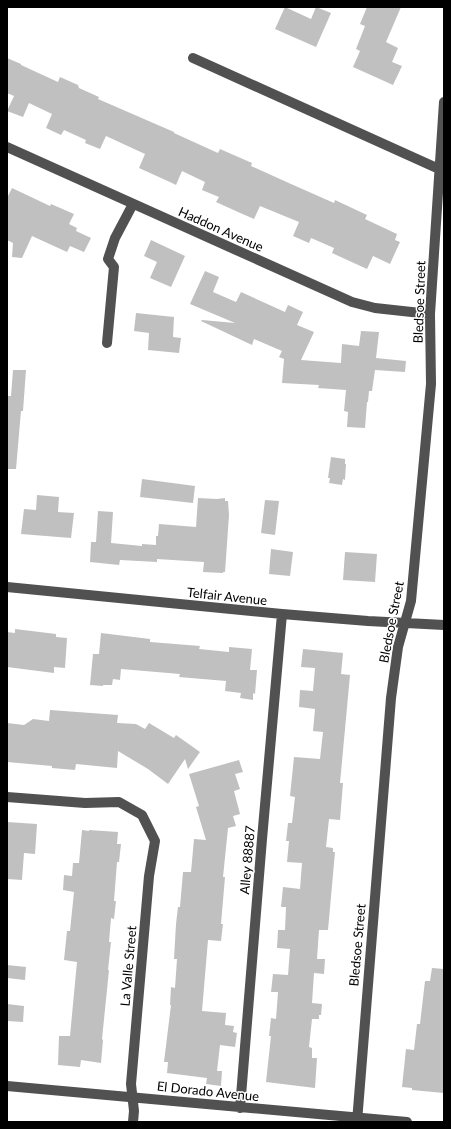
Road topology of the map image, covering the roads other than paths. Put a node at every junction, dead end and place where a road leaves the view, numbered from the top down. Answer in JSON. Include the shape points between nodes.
{"nodes":[{"id":1,"x":193,"y":58,"type":"dead end"},
{"id":2,"x":444,"y":102,"type":"edge"},
{"id":3,"x":7,"y":148,"type":"edge"},
{"id":4,"x":439,"y":169,"type":"junction"},
{"id":5,"x":441,"y":199,"type":"edge"},
{"id":6,"x":133,"y":204,"type":"junction"},
{"id":7,"x":430,"y":314,"type":"junction"},
{"id":8,"x":107,"y":343,"type":"dead end"},
{"id":9,"x":7,"y":588,"type":"edge"},
{"id":10,"x":282,"y":614,"type":"junction"},
{"id":11,"x":405,"y":623,"type":"junction"},
{"id":12,"x":444,"y":625,"type":"edge"},
{"id":13,"x":7,"y":797,"type":"edge"},
{"id":14,"x":7,"y":1086,"type":"edge"},
{"id":15,"x":132,"y":1097,"type":"junction"},
{"id":16,"x":240,"y":1108,"type":"junction"},
{"id":17,"x":357,"y":1120,"type":"edge"},
{"id":18,"x":133,"y":1122,"type":"edge"},
{"id":19,"x":407,"y":1122,"type":"edge"}],
"edges":[{"from":1,"to":4,"type":"street"},
{"from":2,"to":4,"type":"street","name":"Bledsoe Street"},
{"from":3,"to":6,"type":"street","name":"Haddon Avenue"},
{"from":4,"to":5,"type":"street","name":"Bledsoe Street"},
{"from":5,"to":7,"type":"street","name":"Bledsoe Street"},
{"from":6,"to":7,"type":"street","name":"Haddon Avenue","via":[[352,302],[375,308]]},
{"from":6,"to":8,"type":"street","via":[[115,238],[108,259],[114,267]]},
{"from":7,"to":11,"type":"street","name":"Bledsoe Street","via":[[431,384],[411,601]]},
{"from":9,"to":10,"type":"street","name":"Telfair Avenue"},
{"from":10,"to":11,"type":"street","name":"Telfair Avenue"},
{"from":10,"to":16,"type":"street","name":"Alley 88887"},
{"from":11,"to":12,"type":"street","name":"Telfair Avenue"},
{"from":11,"to":17,"type":"street","name":"Bledsoe Street","via":[[390,698]]},
{"from":13,"to":15,"type":"street","name":"La Valle Street","via":[[85,803],[119,802],[142,815],[155,841],[148,892],[131,1084]]},
{"from":14,"to":15,"type":"street","name":"El Dorado Avenue"},
{"from":15,"to":16,"type":"street","name":"El Dorado Avenue"},
{"from":15,"to":18,"type":"street","name":"La Valle Street"},
{"from":16,"to":17,"type":"street","name":"El Dorado Avenue"},
{"from":17,"to":19,"type":"street","name":"El Dorado Avenue"}]}
